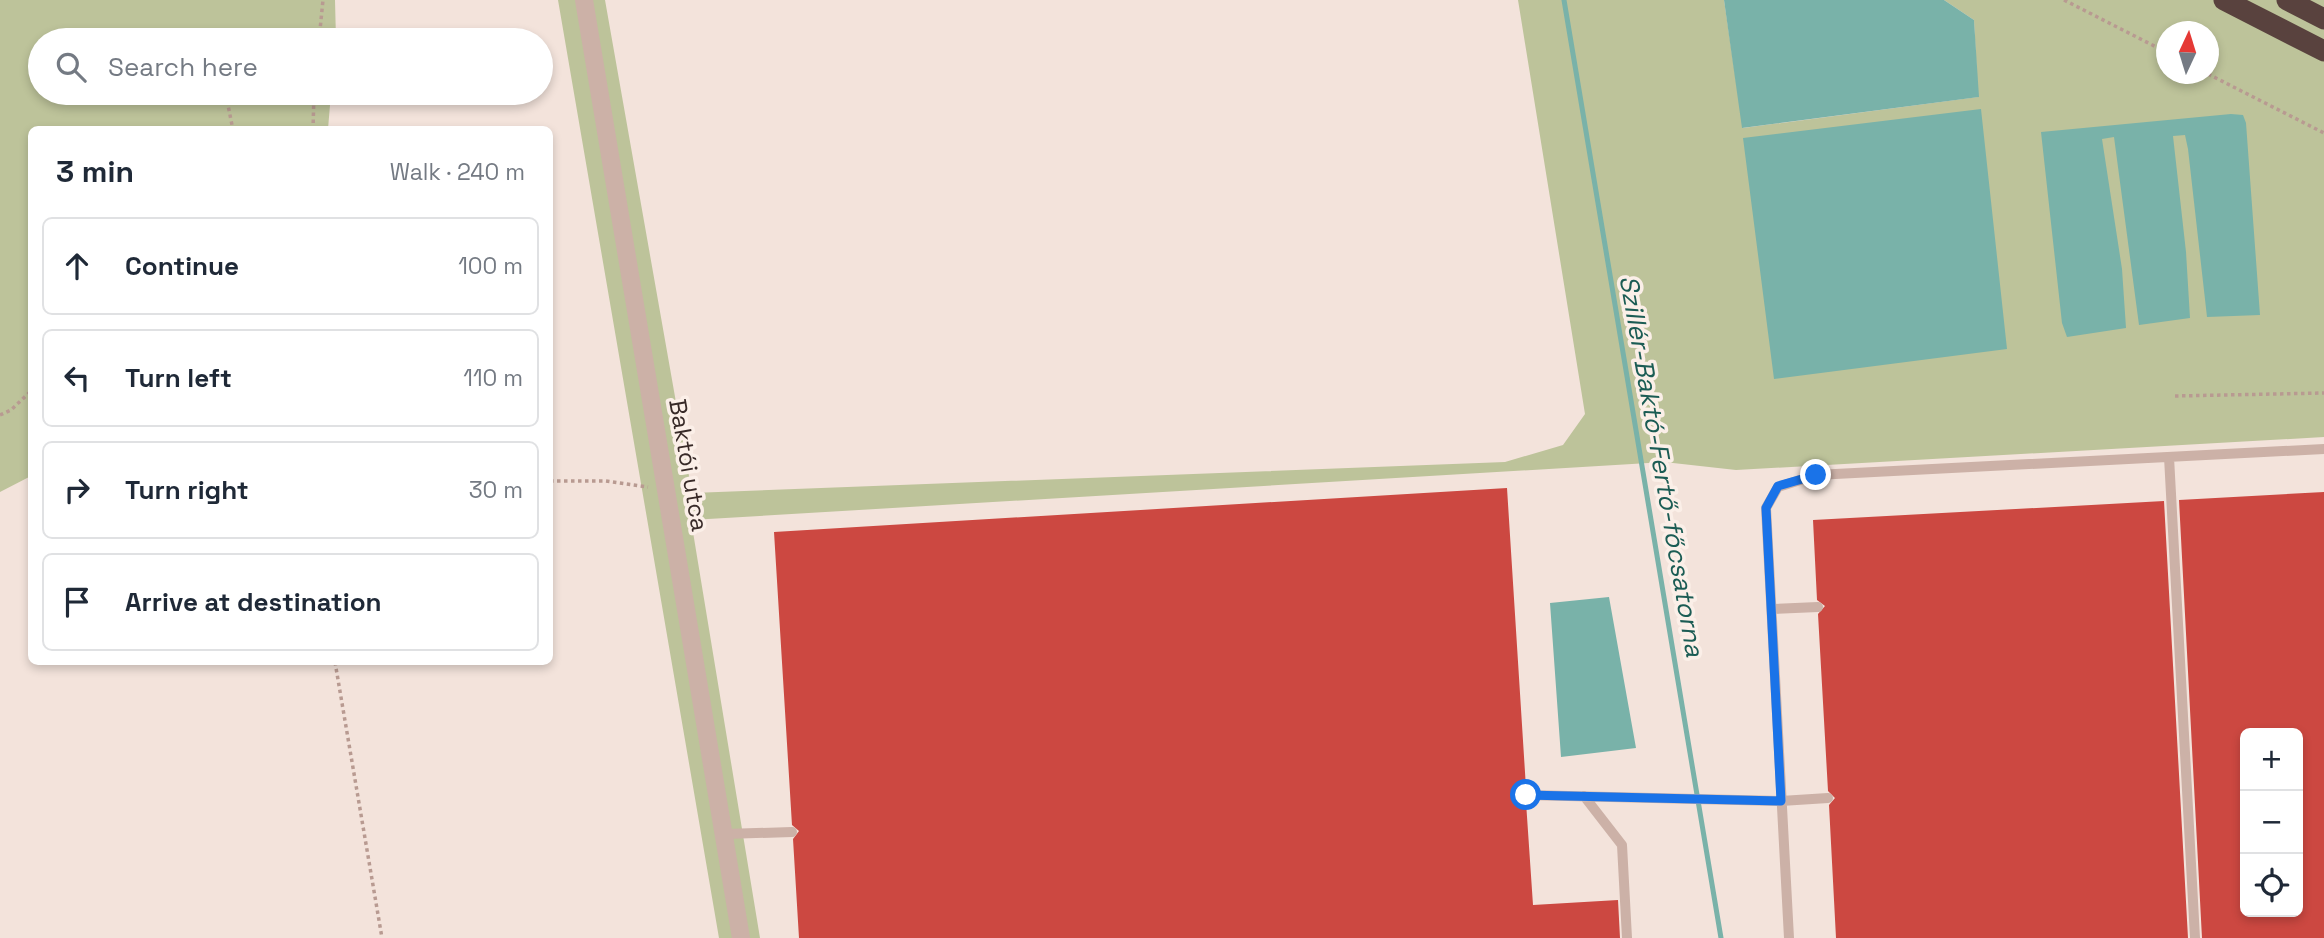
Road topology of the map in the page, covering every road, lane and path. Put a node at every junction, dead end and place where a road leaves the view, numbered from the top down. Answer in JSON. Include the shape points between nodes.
{"nodes":[{"id":1,"x":323,"y":0,"type":"edge"},
{"id":2,"x":584,"y":0,"type":"edge"},
{"id":3,"x":2064,"y":0,"type":"edge"},
{"id":4,"x":2224,"y":0,"type":"edge"},
{"id":5,"x":2287,"y":0,"type":"edge"},
{"id":6,"x":2324,"y":19,"type":"edge"},
{"id":7,"x":320,"y":28,"type":"edge"},
{"id":8,"x":2156,"y":47,"type":"edge"},
{"id":9,"x":2324,"y":51,"type":"edge"},
{"id":10,"x":2219,"y":80,"type":"edge"},
{"id":11,"x":229,"y":105,"type":"edge"},
{"id":12,"x":314,"y":105,"type":"edge"},
{"id":13,"x":232,"y":126,"type":"edge"},
{"id":14,"x":313,"y":126,"type":"edge"},
{"id":15,"x":2324,"y":133,"type":"edge"},
{"id":16,"x":2324,"y":393,"type":"edge"},
{"id":17,"x":28,"y":394,"type":"edge"},
{"id":18,"x":2175,"y":396,"type":"dead end"},
{"id":19,"x":0,"y":415,"type":"edge"},
{"id":20,"x":2324,"y":449,"type":"edge"},
{"id":21,"x":2169,"y":457,"type":"junction"},
{"id":22,"x":553,"y":481,"type":"edge"},
{"id":23,"x":668,"y":487,"type":"junction"},
{"id":24,"x":1818,"y":607,"type":"dead end"},
{"id":25,"x":1772,"y":609,"type":"junction"},
{"id":26,"x":336,"y":665,"type":"edge"},
{"id":27,"x":1526,"y":795,"type":"dead end"},
{"id":28,"x":1584,"y":796,"type":"junction"},
{"id":29,"x":1828,"y":798,"type":"dead end"},
{"id":30,"x":1781,"y":801,"type":"junction"},
{"id":31,"x":792,"y":832,"type":"dead end"},
{"id":32,"x":725,"y":834,"type":"junction"},
{"id":33,"x":382,"y":938,"type":"edge"},
{"id":34,"x":741,"y":938,"type":"edge"},
{"id":35,"x":1627,"y":938,"type":"edge"},
{"id":36,"x":1789,"y":938,"type":"edge"},
{"id":37,"x":2194,"y":938,"type":"edge"}],
"edges":[{"from":1,"to":7,"type":"path"},
{"from":2,"to":23,"type":"street","name":"Baktói utca"},
{"from":3,"to":8,"type":"path"},
{"from":4,"to":9,"type":"highway"},
{"from":5,"to":6,"type":"highway"},
{"from":10,"to":15,"type":"path"},
{"from":11,"to":13,"type":"path"},
{"from":12,"to":14,"type":"path"},
{"from":16,"to":18,"type":"path"},
{"from":17,"to":19,"type":"path"},
{"from":20,"to":21,"type":"lane"},
{"from":21,"to":25,"type":"lane","via":[[1816,475],[1787,482],[1773,492],[1766,508]]},
{"from":21,"to":37,"type":"lane"},
{"from":22,"to":23,"type":"path"},
{"from":23,"to":32,"type":"street","name":"Baktói utca"},
{"from":24,"to":25,"type":"lane"},
{"from":25,"to":30,"type":"lane"},
{"from":26,"to":33,"type":"path"},
{"from":27,"to":28,"type":"lane"},
{"from":28,"to":30,"type":"lane"},
{"from":28,"to":35,"type":"lane","via":[[1622,845]]},
{"from":29,"to":30,"type":"lane"},
{"from":30,"to":36,"type":"lane"},
{"from":31,"to":32,"type":"lane"},
{"from":32,"to":34,"type":"street","name":"Baktói utca"}]}
